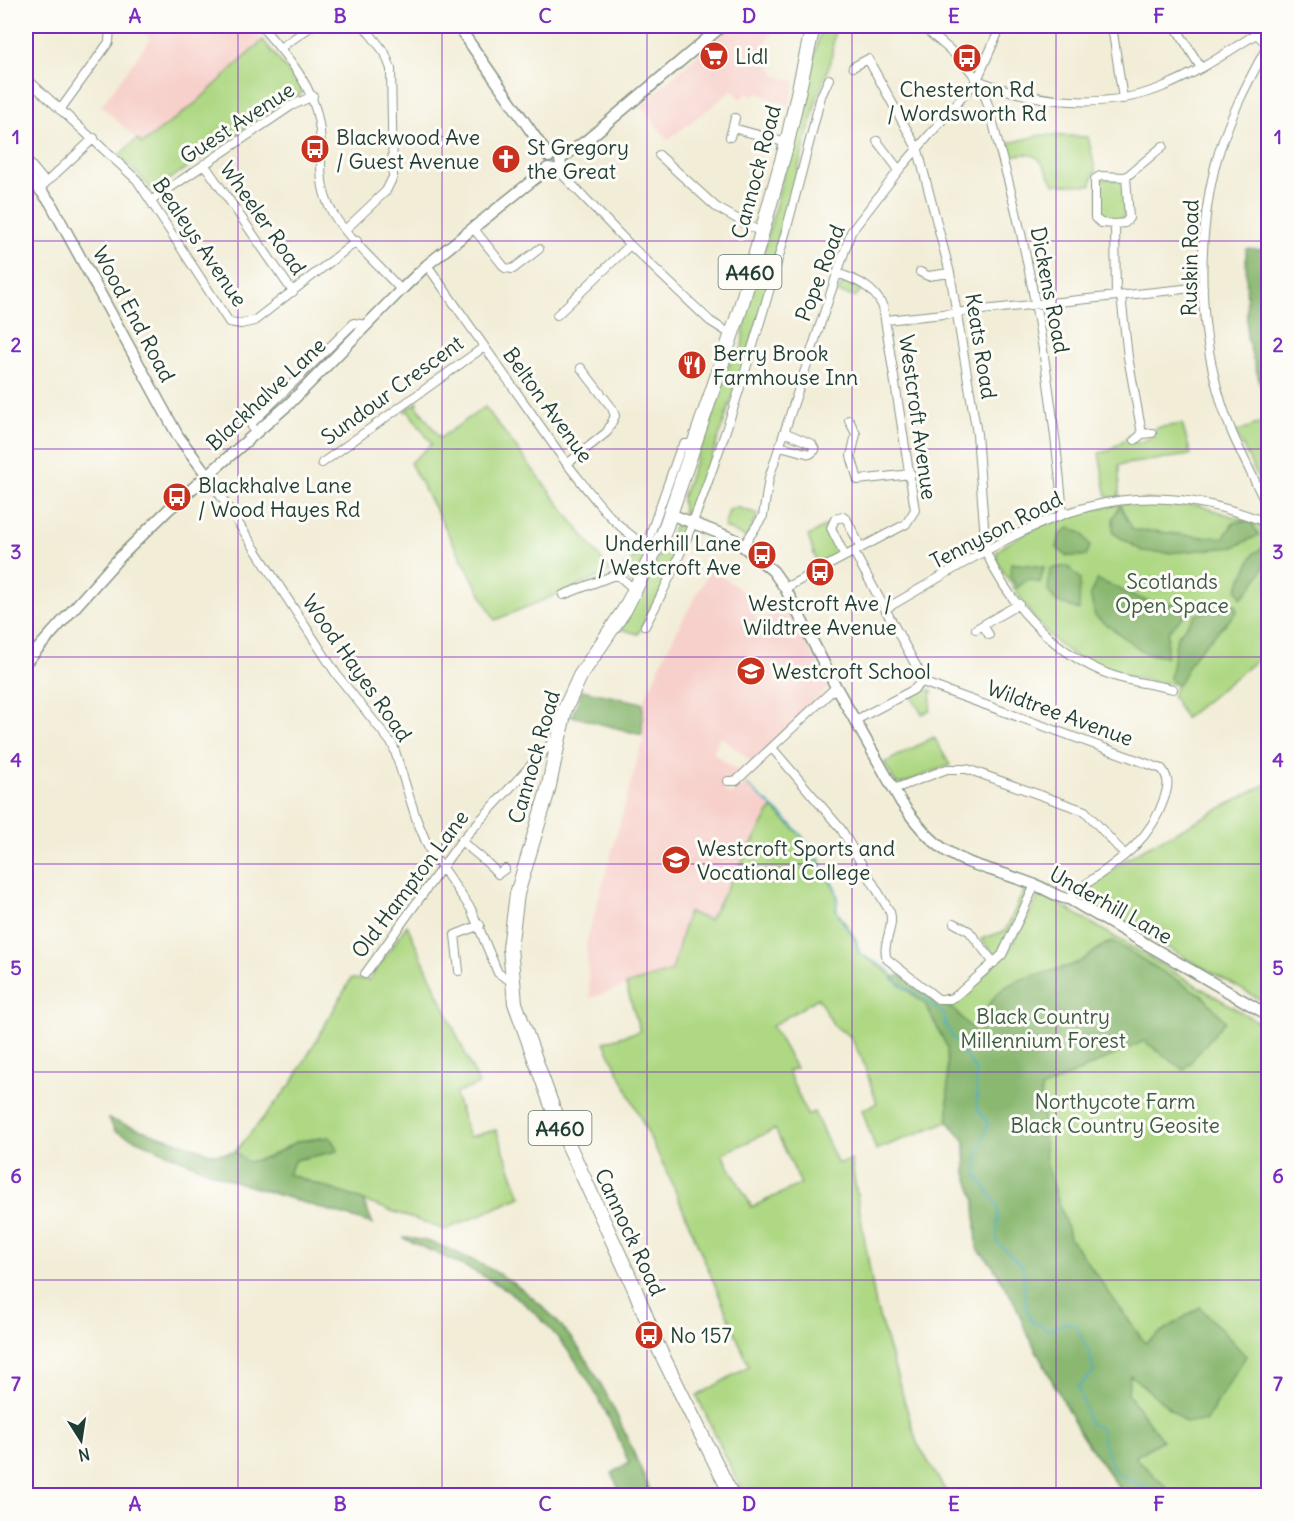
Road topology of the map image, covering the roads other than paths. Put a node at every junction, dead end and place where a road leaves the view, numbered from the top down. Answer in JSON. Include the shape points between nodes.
{"nodes":[{"id":1,"x":110,"y":26,"type":"edge"},
{"id":2,"x":261,"y":26,"type":"edge"},
{"id":3,"x":312,"y":26,"type":"edge"},
{"id":4,"x":364,"y":26,"type":"edge"},
{"id":5,"x":458,"y":26,"type":"edge"},
{"id":6,"x":723,"y":26,"type":"edge"},
{"id":7,"x":813,"y":26,"type":"edge"},
{"id":8,"x":922,"y":26,"type":"edge"},
{"id":9,"x":1001,"y":26,"type":"edge"},
{"id":10,"x":1112,"y":26,"type":"edge"},
{"id":11,"x":1176,"y":26,"type":"edge"},
{"id":12,"x":1248,"y":26,"type":"edge"},
{"id":13,"x":1256,"y":34,"type":"junction"},
{"id":14,"x":1269,"y":45,"type":"edge"},
{"id":15,"x":280,"y":48,"type":"junction"},
{"id":16,"x":853,"y":67,"type":"dead end"},
{"id":17,"x":1201,"y":68,"type":"junction"},
{"id":18,"x":26,"y":78,"type":"edge"},
{"id":19,"x":830,"y":79,"type":"dead end"},
{"id":20,"x":977,"y":80,"type":"junction"},
{"id":21,"x":313,"y":96,"type":"junction"},
{"id":22,"x":1123,"y":99,"type":"junction"},
{"id":23,"x":60,"y":110,"type":"junction"},
{"id":24,"x":735,"y":118,"type":"dead end"},
{"id":25,"x":733,"y":128,"type":"junction"},
{"id":26,"x":730,"y":137,"type":"dead end"},
{"id":27,"x":94,"y":138,"type":"junction"},
{"id":28,"x":394,"y":141,"type":"junction"},
{"id":29,"x":877,"y":141,"type":"dead end"},
{"id":30,"x":441,"y":142,"type":"dead end"},
{"id":31,"x":787,"y":143,"type":"junction"},
{"id":32,"x":1163,"y":146,"type":"dead end"},
{"id":33,"x":918,"y":150,"type":"junction"},
{"id":34,"x":659,"y":155,"type":"dead end"},
{"id":35,"x":26,"y":159,"type":"edge"},
{"id":36,"x":204,"y":164,"type":"junction"},
{"id":37,"x":554,"y":164,"type":"junction"},
{"id":38,"x":899,"y":170,"type":"junction"},
{"id":39,"x":26,"y":173,"type":"edge"},
{"id":40,"x":1126,"y":177,"type":"junction"},
{"id":41,"x":42,"y":185,"type":"junction"},
{"id":42,"x":152,"y":200,"type":"junction"},
{"id":43,"x":1114,"y":224,"type":"junction"},
{"id":44,"x":474,"y":229,"type":"junction"},
{"id":45,"x":345,"y":231,"type":"junction"},
{"id":46,"x":762,"y":232,"type":"junction"},
{"id":47,"x":357,"y":241,"type":"junction"},
{"id":48,"x":630,"y":245,"type":"junction"},
{"id":49,"x":539,"y":249,"type":"dead end"},
{"id":50,"x":427,"y":265,"type":"junction"},
{"id":51,"x":920,"y":272,"type":"dead end"},
{"id":52,"x":837,"y":273,"type":"junction"},
{"id":53,"x":950,"y":273,"type":"junction"},
{"id":54,"x":1203,"y":287,"type":"junction"},
{"id":55,"x":401,"y":290,"type":"junction"},
{"id":56,"x":293,"y":292,"type":"junction"},
{"id":57,"x":1119,"y":296,"type":"junction"},
{"id":58,"x":1036,"y":304,"type":"junction"},
{"id":59,"x":958,"y":312,"type":"junction"},
{"id":60,"x":557,"y":315,"type":"dead end"},
{"id":61,"x":886,"y":320,"type":"junction"},
{"id":62,"x":732,"y":335,"type":"junction"},
{"id":63,"x":484,"y":347,"type":"junction"},
{"id":64,"x":579,"y":366,"type":"dead end"},
{"id":65,"x":849,"y":420,"type":"dead end"},
{"id":66,"x":784,"y":432,"type":"junction"},
{"id":67,"x":1152,"y":433,"type":"dead end"},
{"id":68,"x":1142,"y":434,"type":"junction"},
{"id":69,"x":1135,"y":440,"type":"dead end"},
{"id":70,"x":695,"y":444,"type":"junction"},
{"id":71,"x":780,"y":446,"type":"junction"},
{"id":72,"x":322,"y":464,"type":"dead end"},
{"id":73,"x":567,"y":464,"type":"junction"},
{"id":74,"x":911,"y":474,"type":"junction"},
{"id":75,"x":207,"y":475,"type":"junction"},
{"id":76,"x":1269,"y":509,"type":"edge"},
{"id":77,"x":1063,"y":513,"type":"junction"},
{"id":78,"x":670,"y":514,"type":"junction"},
{"id":79,"x":694,"y":522,"type":"junction"},
{"id":80,"x":1269,"y":523,"type":"edge"},
{"id":81,"x":744,"y":545,"type":"junction"},
{"id":82,"x":651,"y":548,"type":"junction"},
{"id":83,"x":858,"y":550,"type":"junction"},
{"id":84,"x":986,"y":552,"type":"junction"},
{"id":85,"x":845,"y":556,"type":"junction"},
{"id":86,"x":785,"y":588,"type":"junction"},
{"id":87,"x":636,"y":591,"type":"junction"},
{"id":88,"x":563,"y":596,"type":"dead end"},
{"id":89,"x":1019,"y":604,"type":"junction"},
{"id":90,"x":885,"y":609,"type":"junction"},
{"id":91,"x":645,"y":626,"type":"dead end"},
{"id":92,"x":988,"y":635,"type":"dead end"},
{"id":93,"x":26,"y":662,"type":"edge"},
{"id":94,"x":922,"y":682,"type":"junction"},
{"id":95,"x":836,"y":687,"type":"junction"},
{"id":96,"x":1173,"y":689,"type":"dead end"},
{"id":97,"x":854,"y":721,"type":"junction"},
{"id":98,"x":558,"y":736,"type":"junction"},
{"id":99,"x":772,"y":748,"type":"junction"},
{"id":100,"x":728,"y":781,"type":"dead end"},
{"id":101,"x":894,"y":789,"type":"junction"},
{"id":102,"x":461,"y":840,"type":"junction"},
{"id":103,"x":1125,"y":855,"type":"junction"},
{"id":104,"x":439,"y":867,"type":"junction"},
{"id":105,"x":505,"y":869,"type":"dead end"},
{"id":106,"x":1035,"y":885,"type":"junction"},
{"id":107,"x":1069,"y":899,"type":"junction"},
{"id":108,"x":954,"y":923,"type":"dead end"},
{"id":109,"x":480,"y":925,"type":"junction"},
{"id":110,"x":994,"y":963,"type":"junction"},
{"id":111,"x":459,"y":970,"type":"dead end"},
{"id":112,"x":365,"y":974,"type":"dead end"},
{"id":113,"x":511,"y":981,"type":"junction"},
{"id":114,"x":1269,"y":1016,"type":"edge"},
{"id":115,"x":732,"y":1496,"type":"edge"}],
"edges":[{"from":1,"to":23,"type":"street","via":[[109,42]]},
{"from":2,"to":15,"type":"street"},
{"from":3,"to":15,"type":"street"},
{"from":4,"to":28,"type":"street","via":[[386,53],[391,69]]},
{"from":5,"to":37,"type":"street"},
{"from":6,"to":37,"type":"street","name":"Blackhalve Lane"},
{"from":7,"to":31,"type":"highway","name":"Cannock Road","number":"A460"},
{"from":8,"to":20,"type":"street"},
{"from":9,"to":20,"type":"street","name":"Pope Road"},
{"from":10,"to":22,"type":"street"},
{"from":11,"to":17,"type":"street"},
{"from":12,"to":13,"type":"street"},
{"from":13,"to":14,"type":"street"},
{"from":13,"to":17,"type":"street"},
{"from":14,"to":54,"type":"street","name":"Ruskin Road","via":[[1233,117],[1216,164],[1204,237]]},
{"from":15,"to":21,"type":"street"},
{"from":16,"to":33,"type":"street","name":"Keats Road","via":[[868,60]]},
{"from":17,"to":22,"type":"street","via":[[1164,87]]},
{"from":18,"to":23,"type":"street","name":"Bealeys Avenue"},
{"from":19,"to":79,"type":"street","name":"Cannock Road","via":[[821,96],[746,372]]},
{"from":20,"to":22,"type":"street","via":[[1037,97]]},
{"from":20,"to":33,"type":"street","name":"Pope Road"},
{"from":20,"to":58,"type":"street","name":"Dickens Road","via":[[1010,188]]},
{"from":21,"to":36,"type":"street","name":"Guest Avenue","via":[[291,106]]},
{"from":21,"to":45,"type":"street","via":[[320,125],[322,185],[328,205]]},
{"from":23,"to":27,"type":"street","name":"Bealeys Avenue"},
{"from":24,"to":25,"type":"street"},
{"from":25,"to":26,"type":"street"},
{"from":25,"to":31,"type":"street"},
{"from":27,"to":41,"type":"street"},
{"from":27,"to":42,"type":"street","name":"Bealeys Avenue"},
{"from":28,"to":30,"type":"street"},
{"from":28,"to":45,"type":"street","via":[[390,185]]},
{"from":29,"to":38,"type":"street"},
{"from":31,"to":46,"type":"highway","name":"Cannock Road","number":"A460"},
{"from":32,"to":40,"type":"street"},
{"from":33,"to":38,"type":"street","name":"Pope Road"},
{"from":33,"to":53,"type":"street","name":"Keats Road"},
{"from":34,"to":46,"type":"street","via":[[716,207]]},
{"from":35,"to":41,"type":"street"},
{"from":36,"to":42,"type":"street","name":"Guest Avenue"},
{"from":36,"to":56,"type":"street","name":"Wheeler Road"},
{"from":37,"to":44,"type":"street","name":"Blackhalve Lane"},
{"from":37,"to":48,"type":"street"},
{"from":38,"to":52,"type":"street","name":"Pope Road","via":[[851,232]]},
{"from":39,"to":41,"type":"street","name":"Wood End Road"},
{"from":40,"to":43,"type":"street","via":[[1129,218],[1125,223]]},
{"from":40,"to":43,"type":"street","via":[[1095,179],[1095,218]]},
{"from":41,"to":75,"type":"street","name":"Wood End Road","via":[[178,435]]},
{"from":42,"to":56,"type":"street","name":"Bealeys Avenue","via":[[229,322],[254,321]]},
{"from":43,"to":57,"type":"street"},
{"from":44,"to":49,"type":"street","via":[[505,268],[513,269]]},
{"from":44,"to":50,"type":"street","name":"Blackhalve Lane"},
{"from":45,"to":47,"type":"street"},
{"from":46,"to":62,"type":"highway","name":"Cannock Road","number":"A460"},
{"from":47,"to":55,"type":"street"},
{"from":47,"to":56,"type":"street","name":"Bealeys Avenue"},
{"from":48,"to":60,"type":"street"},
{"from":48,"to":62,"type":"street","via":[[710,321]]},
{"from":50,"to":55,"type":"street","name":"Blackhalve Lane"},
{"from":50,"to":63,"type":"street","name":"Belton Avenue"},
{"from":51,"to":53,"type":"street","via":[[928,276]]},
{"from":52,"to":61,"type":"street","name":"Westcroft Avenue","via":[[858,280],[879,297]]},
{"from":52,"to":66,"type":"street","name":"Pope Road"},
{"from":53,"to":59,"type":"street","name":"Keats Road"},
{"from":54,"to":57,"type":"street"},
{"from":54,"to":76,"type":"street","name":"Ruskin Road","via":[[1218,390],[1233,434]]},
{"from":55,"to":75,"type":"street","name":"Blackhalve Lane","via":[[290,403]]},
{"from":57,"to":58,"type":"street"},
{"from":57,"to":68,"type":"street"},
{"from":58,"to":59,"type":"street"},
{"from":58,"to":77,"type":"street","name":"Dickens Road","via":[[1050,388]]},
{"from":59,"to":61,"type":"street"},
{"from":59,"to":84,"type":"street","name":"Keats Road","via":[[977,434]]},
{"from":61,"to":74,"type":"street","name":"Westcroft Avenue"},
{"from":62,"to":70,"type":"highway","name":"Cannock Road","number":"A460"},
{"from":63,"to":72,"type":"street","name":"Sundour Crescent"},
{"from":63,"to":73,"type":"street","name":"Belton Avenue"},
{"from":64,"to":73,"type":"street","via":[[615,416],[599,439]]},
{"from":65,"to":74,"type":"street","via":[[856,434],[852,456],[858,480]]},
{"from":66,"to":71,"type":"street","name":"Pope Road"},
{"from":66,"to":71,"type":"street","via":[[812,444],[815,450],[810,454]]},
{"from":67,"to":68,"type":"street"},
{"from":68,"to":69,"type":"street"},
{"from":70,"to":78,"type":"highway","name":"Cannock Road","number":"A460"},
{"from":70,"to":82,"type":"street","via":[[684,444],[680,450]]},
{"from":71,"to":81,"type":"street","name":"Pope Road","via":[[769,478],[763,516]]},
{"from":73,"to":82,"type":"street","name":"Belton Avenue","via":[[605,510]]},
{"from":74,"to":83,"type":"street","name":"Westcroft Avenue","via":[[915,504],[911,520]]},
{"from":75,"to":93,"type":"street","name":"Blackhalve Lane","via":[[113,564]]},
{"from":75,"to":104,"type":"street","name":"Wood Hayes Road","via":[[337,675],[393,745],[416,818]]},
{"from":77,"to":80,"type":"street","name":"Tennyson Road","via":[[1110,500],[1155,496],[1200,501]]},
{"from":77,"to":84,"type":"street","name":"Tennyson Road"},
{"from":78,"to":79,"type":"street","name":"Underhill Lane"},
{"from":78,"to":82,"type":"highway","name":"Cannock Road","number":"A460"},
{"from":79,"to":81,"type":"street","name":"Underhill Lane"},
{"from":79,"to":91,"type":"street","name":"Cannock Road"},
{"from":81,"to":86,"type":"street","name":"Underhill Lane"},
{"from":82,"to":87,"type":"highway","name":"Cannock Road","number":"A460"},
{"from":83,"to":85,"type":"street","name":"Westcroft Avenue"},
{"from":83,"to":85,"type":"street","via":[[847,520],[835,519],[831,528]]},
{"from":83,"to":90,"type":"street"},
{"from":84,"to":89,"type":"street"},
{"from":84,"to":90,"type":"street","name":"Tennyson Road"},
{"from":85,"to":86,"type":"street","name":"Westcroft Avenue"},
{"from":86,"to":95,"type":"street","name":"Underhill Lane"},
{"from":87,"to":88,"type":"street","via":[[619,576],[612,576]]},
{"from":87,"to":98,"type":"highway","name":"Cannock Road","number":"A460","via":[[580,676]]},
{"from":89,"to":92,"type":"street","via":[[980,627]]},
{"from":89,"to":96,"type":"street","via":[[1054,643],[1082,661],[1111,675]]},
{"from":90,"to":94,"type":"street"},
{"from":94,"to":97,"type":"street"},
{"from":94,"to":103,"type":"street","name":"Wildtree Avenue","via":[[1162,769],[1168,784],[1161,806],[1142,842]]},
{"from":95,"to":97,"type":"street","name":"Underhill Lane"},
{"from":95,"to":99,"type":"street"},
{"from":97,"to":101,"type":"street","name":"Underhill Lane"},
{"from":98,"to":102,"type":"street","name":"Old Hampton Lane"},
{"from":98,"to":113,"type":"highway","name":"Cannock Road","number":"A460","via":[[548,790],[517,894],[511,933]]},
{"from":99,"to":100,"type":"street","via":[[736,781]]},
{"from":99,"to":110,"type":"street","via":[[841,829],[890,912],[892,925],[884,952],[887,959],[938,999],[945,1000]]},
{"from":101,"to":103,"type":"street","via":[[947,769],[968,769],[1086,811]]},
{"from":101,"to":106,"type":"street","name":"Underhill Lane","via":[[913,819],[949,854]]},
{"from":102,"to":104,"type":"street","name":"Old Hampton Lane"},
{"from":102,"to":105,"type":"street","via":[[498,874]]},
{"from":103,"to":107,"type":"street","name":"Wildtree Avenue"},
{"from":104,"to":109,"type":"street","name":"Wood Hayes Road"},
{"from":104,"to":112,"type":"street","name":"Old Hampton Lane"},
{"from":106,"to":107,"type":"street","name":"Underhill Lane"},
{"from":106,"to":110,"type":"street","via":[[1006,949]]},
{"from":107,"to":114,"type":"street","name":"Underhill Lane"},
{"from":108,"to":110,"type":"street","via":[[969,931]]},
{"from":109,"to":111,"type":"street","via":[[455,935]]},
{"from":109,"to":113,"type":"street","name":"Wood Hayes Road","via":[[498,973]]},
{"from":113,"to":115,"type":"highway","name":"Cannock Road","number":"A460","via":[[525,1035],[567,1144],[662,1356]]}]}
